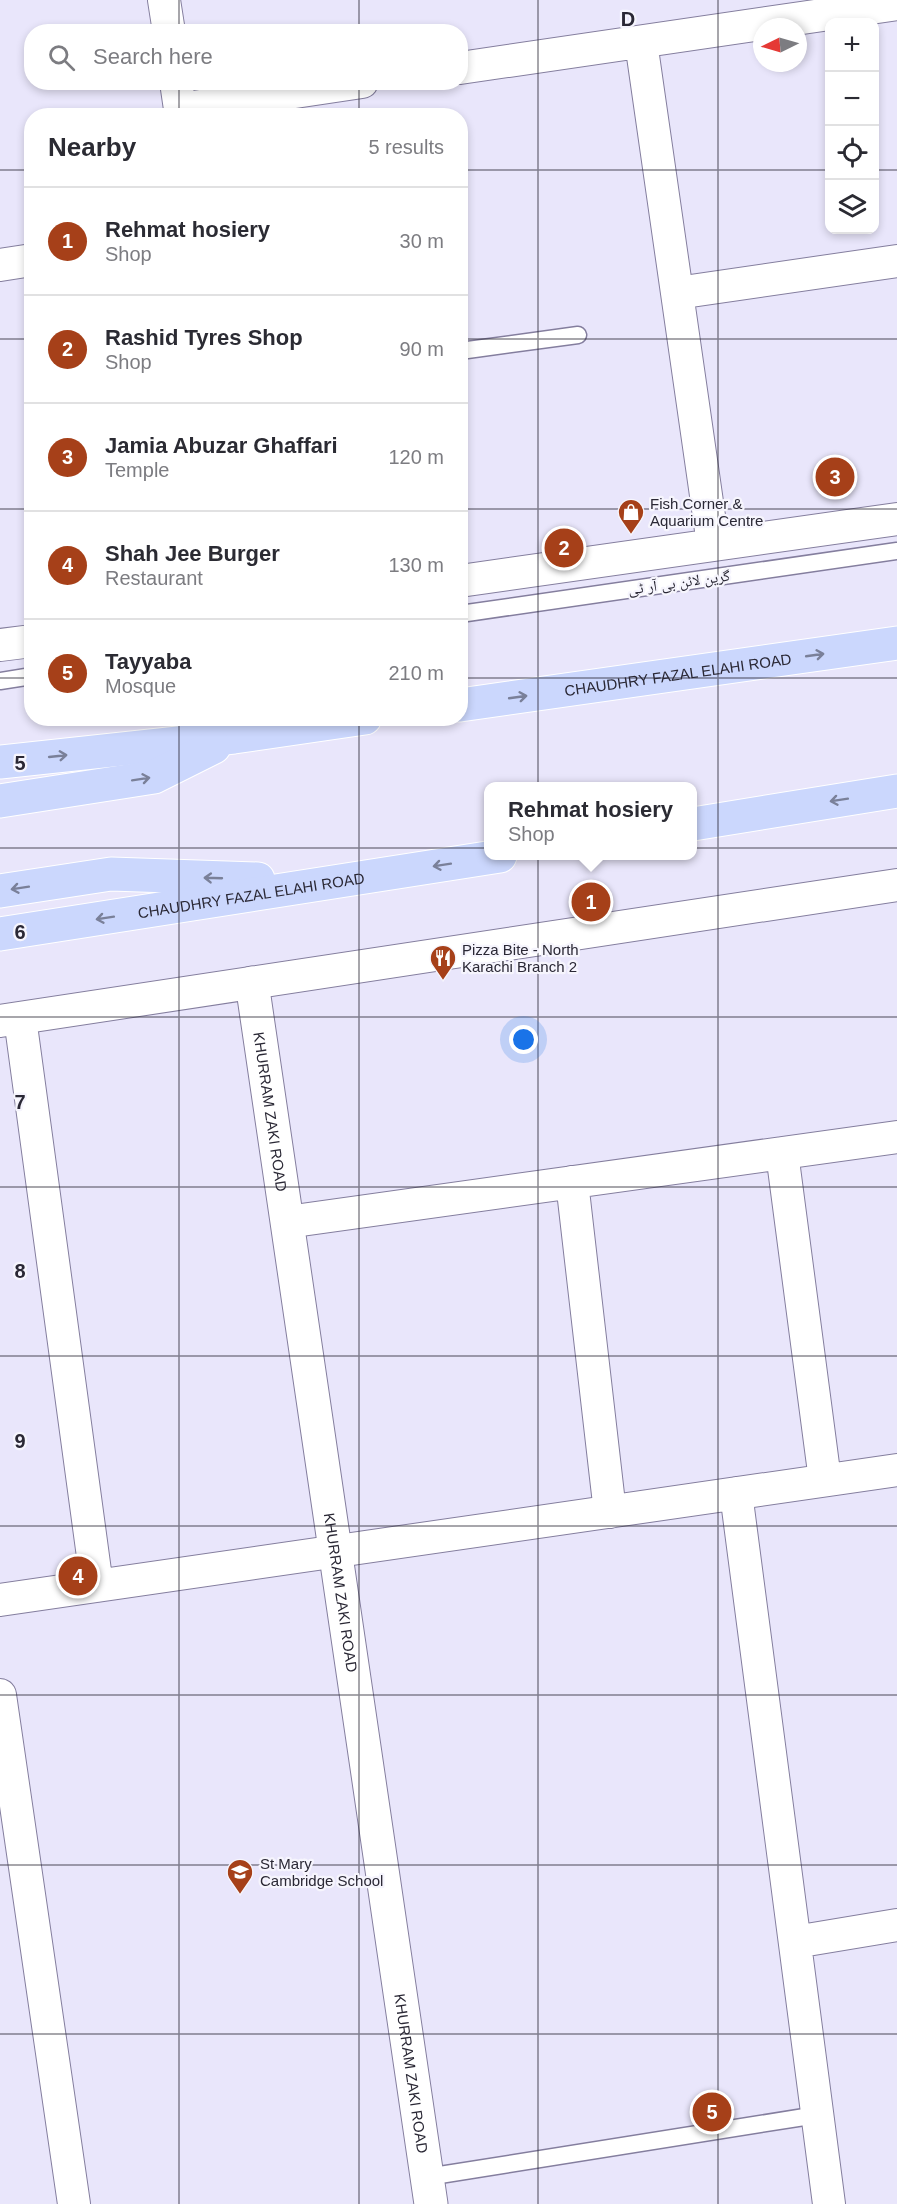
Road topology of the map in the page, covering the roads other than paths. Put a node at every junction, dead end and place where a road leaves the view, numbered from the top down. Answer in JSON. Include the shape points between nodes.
{"nodes":[{"id":1,"x":164,"y":0,"type":"edge"},
{"id":2,"x":897,"y":4,"type":"edge"},
{"id":3,"x":791,"y":10,"type":"edge"},
{"id":4,"x":168,"y":24,"type":"edge"},
{"id":5,"x":641,"y":42,"type":"junction"},
{"id":6,"x":468,"y":67,"type":"edge"},
{"id":7,"x":289,"y":90,"type":"edge"},
{"id":8,"x":179,"y":102,"type":"edge"},
{"id":9,"x":24,"y":261,"type":"edge"},
{"id":10,"x":897,"y":261,"type":"edge"},
{"id":11,"x":0,"y":265,"type":"edge"},
{"id":12,"x":677,"y":293,"type":"junction"},
{"id":13,"x":578,"y":335,"type":"dead end"},
{"id":14,"x":468,"y":350,"type":"edge"},
{"id":15,"x":897,"y":519,"type":"edge"},
{"id":16,"x":714,"y":544,"type":"junction"},
{"id":17,"x":897,"y":551,"type":"edge"},
{"id":18,"x":468,"y":581,"type":"edge"},
{"id":19,"x":468,"y":613,"type":"edge"},
{"id":20,"x":24,"y":642,"type":"edge"},
{"id":21,"x":897,"y":643,"type":"edge"},
{"id":22,"x":0,"y":645,"type":"edge"},
{"id":23,"x":24,"y":677,"type":"edge"},
{"id":24,"x":0,"y":681,"type":"edge"},
{"id":25,"x":468,"y":704,"type":"edge"},
{"id":26,"x":309,"y":726,"type":"edge"},
{"id":27,"x":234,"y":737,"type":"junction"},
{"id":28,"x":0,"y":762,"type":"edge"},
{"id":29,"x":897,"y":791,"type":"edge"},
{"id":30,"x":0,"y":801,"type":"edge"},
{"id":31,"x":697,"y":823,"type":"edge"},
{"id":32,"x":484,"y":858,"type":"edge"},
{"id":33,"x":335,"y":882,"type":"junction"},
{"id":34,"x":897,"y":885,"type":"edge"},
{"id":35,"x":0,"y":891,"type":"edge"},
{"id":36,"x":0,"y":934,"type":"edge"},
{"id":37,"x":252,"y":983,"type":"junction"},
{"id":38,"x":10,"y":1019,"type":"edge"},
{"id":39,"x":897,"y":1137,"type":"edge"},
{"id":40,"x":782,"y":1153,"type":"junction"},
{"id":41,"x":572,"y":1182,"type":"junction"},
{"id":42,"x":287,"y":1222,"type":"junction"},
{"id":43,"x":897,"y":1470,"type":"edge"},
{"id":44,"x":825,"y":1480,"type":"junction"},
{"id":45,"x":736,"y":1493,"type":"junction"},
{"id":46,"x":610,"y":1512,"type":"junction"},
{"id":47,"x":335,"y":1552,"type":"junction"},
{"id":48,"x":97,"y":1586,"type":"junction"},
{"id":49,"x":0,"y":1600,"type":"edge"},
{"id":50,"x":0,"y":1695,"type":"edge"},
{"id":51,"x":897,"y":1925,"type":"edge"},
{"id":52,"x":795,"y":1942,"type":"junction"},
{"id":53,"x":817,"y":2115,"type":"junction"},
{"id":54,"x":429,"y":2191,"type":"edge"},
{"id":55,"x":74,"y":2204,"type":"edge"},
{"id":56,"x":829,"y":2204,"type":"edge"}],
"edges":[{"from":1,"to":4,"type":"street"},
{"from":2,"to":3,"type":"street"},
{"from":3,"to":5,"type":"street"},
{"from":5,"to":6,"type":"street"},
{"from":5,"to":12,"type":"street"},
{"from":7,"to":8,"type":"street"},
{"from":9,"to":11,"type":"street"},
{"from":10,"to":12,"type":"street"},
{"from":12,"to":16,"type":"street"},
{"from":13,"to":14,"type":"lane"},
{"from":15,"to":16,"type":"street"},
{"from":16,"to":18,"type":"street"},
{"from":17,"to":19,"type":"lane","name":"گرین لائن بی آر ٹی"},
{"from":20,"to":22,"type":"street"},
{"from":25,"to":21,"type":"main road","name":"CHAUDHRY FAZAL ELAHI ROAD","one_way":true},
{"from":23,"to":24,"type":"lane"},
{"from":26,"to":27,"type":"main road"},
{"from":28,"to":27,"type":"main road","one_way":true},
{"from":30,"to":27,"type":"main road","one_way":true,"via":[[154,777]]},
{"from":29,"to":31,"type":"main road","one_way":true},
{"from":32,"to":33,"type":"main road","name":"CHAUDHRY FAZAL ELAHI ROAD","one_way":true},
{"from":33,"to":35,"type":"main road","one_way":true,"via":[[111,874]]},
{"from":33,"to":36,"type":"main road","name":"CHAUDHRY FAZAL ELAHI ROAD","one_way":true},
{"from":34,"to":37,"type":"street"},
{"from":37,"to":38,"type":"street"},
{"from":37,"to":42,"type":"street","name":"KHURRAM ZAKI ROAD"},
{"from":38,"to":48,"type":"street"},
{"from":39,"to":40,"type":"street"},
{"from":40,"to":41,"type":"street"},
{"from":40,"to":44,"type":"street"},
{"from":41,"to":42,"type":"street"},
{"from":41,"to":46,"type":"street"},
{"from":42,"to":47,"type":"street","name":"KHURRAM ZAKI ROAD"},
{"from":43,"to":44,"type":"street"},
{"from":44,"to":45,"type":"street"},
{"from":45,"to":46,"type":"street"},
{"from":45,"to":52,"type":"street"},
{"from":46,"to":47,"type":"street"},
{"from":47,"to":48,"type":"street"},
{"from":47,"to":54,"type":"street","name":"KHURRAM ZAKI ROAD"},
{"from":48,"to":49,"type":"street"},
{"from":50,"to":55,"type":"street"},
{"from":51,"to":52,"type":"street"},
{"from":52,"to":53,"type":"street"},
{"from":53,"to":54,"type":"lane"},
{"from":53,"to":56,"type":"street"}]}
